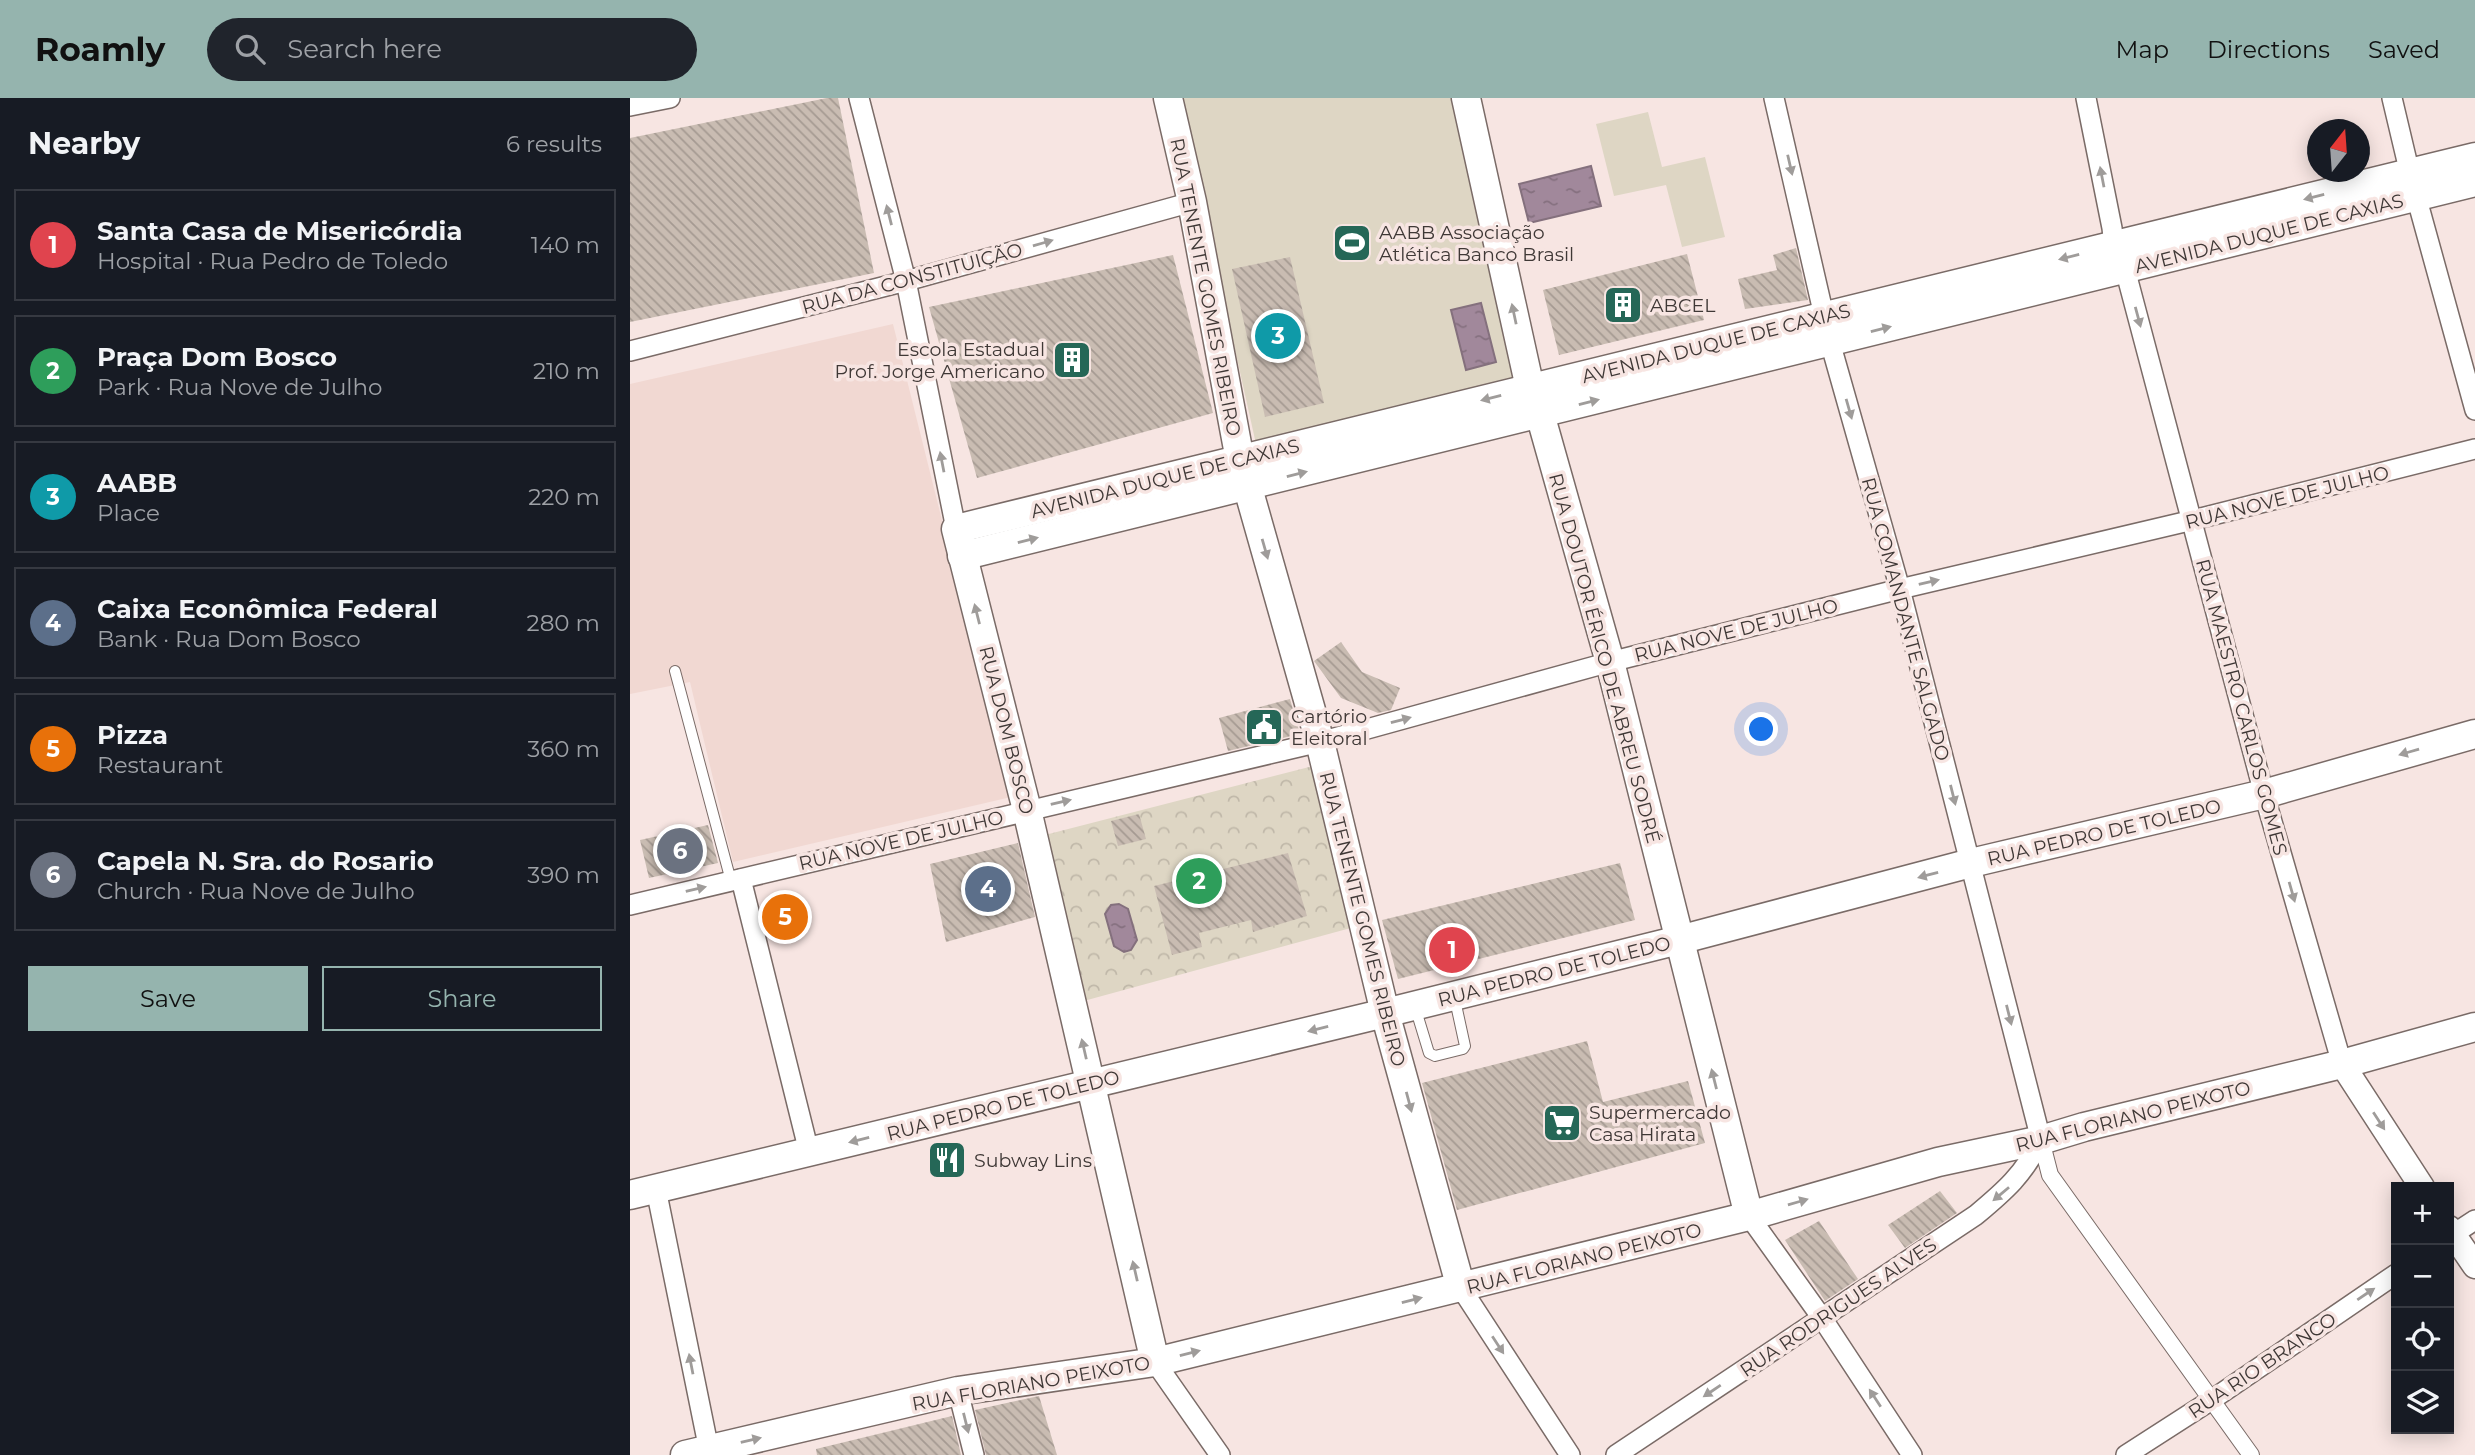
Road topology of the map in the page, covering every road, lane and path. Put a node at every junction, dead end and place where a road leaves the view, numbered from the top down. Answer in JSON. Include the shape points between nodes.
{"nodes":[{"id":1,"x":670,"y":98,"type":"edge"},
{"id":2,"x":859,"y":98,"type":"edge"},
{"id":3,"x":1168,"y":98,"type":"edge"},
{"id":4,"x":1466,"y":98,"type":"edge"},
{"id":5,"x":1774,"y":98,"type":"edge"},
{"id":6,"x":2086,"y":98,"type":"edge"},
{"id":7,"x":2392,"y":98,"type":"edge"},
{"id":8,"x":630,"y":106,"type":"edge"},
{"id":9,"x":2475,"y":157,"type":"edge"},
{"id":10,"x":2475,"y":182,"type":"edge"},
{"id":11,"x":2413,"y":185,"type":"junction"},
{"id":12,"x":1192,"y":202,"type":"junction"},
{"id":13,"x":2119,"y":258,"type":"junction"},
{"id":14,"x":906,"y":281,"type":"junction"},
{"id":15,"x":1827,"y":329,"type":"junction"},
{"id":16,"x":630,"y":351,"type":"edge"},
{"id":17,"x":1535,"y":401,"type":"junction"},
{"id":18,"x":2475,"y":410,"type":"edge"},
{"id":19,"x":2475,"y":449,"type":"edge"},
{"id":20,"x":1244,"y":473,"type":"junction"},
{"id":21,"x":2193,"y":520,"type":"junction"},
{"id":22,"x":956,"y":529,"type":"junction"},
{"id":23,"x":962,"y":556,"type":"junction"},
{"id":24,"x":1900,"y":589,"type":"junction"},
{"id":25,"x":1610,"y":662,"type":"junction"},
{"id":26,"x":675,"y":671,"type":"dead end"},
{"id":27,"x":2475,"y":734,"type":"edge"},
{"id":28,"x":1320,"y":742,"type":"junction"},
{"id":29,"x":2264,"y":794,"type":"junction"},
{"id":30,"x":1027,"y":810,"type":"junction"},
{"id":31,"x":1971,"y":863,"type":"junction"},
{"id":32,"x":736,"y":880,"type":"junction"},
{"id":33,"x":630,"y":905,"type":"edge"},
{"id":34,"x":1679,"y":940,"type":"junction"},
{"id":35,"x":1454,"y":996,"type":"junction"},
{"id":36,"x":1415,"y":1006,"type":"junction"},
{"id":37,"x":1385,"y":1013,"type":"junction"},
{"id":38,"x":2475,"y":1027,"type":"edge"},
{"id":39,"x":2342,"y":1064,"type":"junction"},
{"id":40,"x":1092,"y":1084,"type":"junction"},
{"id":41,"x":2041,"y":1140,"type":"junction"},
{"id":42,"x":809,"y":1152,"type":"junction"},
{"id":43,"x":2419,"y":1182,"type":"edge"},
{"id":44,"x":643,"y":1192,"type":"edge"},
{"id":45,"x":1749,"y":1216,"type":"junction"},
{"id":46,"x":2475,"y":1220,"type":"edge"},
{"id":47,"x":2454,"y":1231,"type":"edge"},
{"id":48,"x":2454,"y":1238,"type":"edge"},
{"id":49,"x":2475,"y":1266,"type":"edge"},
{"id":50,"x":2391,"y":1276,"type":"edge"},
{"id":51,"x":1461,"y":1288,"type":"junction"},
{"id":52,"x":1822,"y":1318,"type":"junction"},
{"id":53,"x":1155,"y":1362,"type":"junction"},
{"id":54,"x":958,"y":1391,"type":"junction"},
{"id":55,"x":2213,"y":1399,"type":"junction"},
{"id":56,"x":701,"y":1453,"type":"edge"},
{"id":57,"x":974,"y":1455,"type":"edge"},
{"id":58,"x":1220,"y":1455,"type":"edge"},
{"id":59,"x":1570,"y":1455,"type":"edge"},
{"id":60,"x":1616,"y":1455,"type":"edge"},
{"id":61,"x":1912,"y":1455,"type":"edge"},
{"id":62,"x":2126,"y":1455,"type":"edge"},
{"id":63,"x":2251,"y":1455,"type":"edge"}],
"edges":[{"from":1,"to":8,"type":"street"},
{"from":14,"to":2,"type":"street","name":"RUA DOM BOSCO","one_way":true},
{"from":3,"to":12,"type":"main road","name":"RUA TENENTE GOMES RIBEIRO"},
{"from":17,"to":4,"type":"main road","name":"RUA DOUTOR ÉRICO DE ABREU SODRÉ","one_way":true},
{"from":5,"to":15,"type":"street","name":"RUA COMANDANTE SALGADO","one_way":true},
{"from":13,"to":6,"type":"street","name":"RUA MAESTRO CARLOS GOMES","one_way":true},
{"from":7,"to":11,"type":"street"},
{"from":9,"to":11,"type":"main road","name":"AVENIDA DUQUE DE CAXIAS"},
{"from":10,"to":11,"type":"main road","name":"AVENIDA DUQUE DE CAXIAS"},
{"from":11,"to":13,"type":"main road","name":"AVENIDA DUQUE DE CAXIAS"},
{"from":11,"to":13,"type":"main road","name":"AVENIDA DUQUE DE CAXIAS","one_way":true,"via":[[2152,237]]},
{"from":11,"to":18,"type":"street"},
{"from":14,"to":12,"type":"street","name":"RUA DA CONSTITUIÇÃO","one_way":true},
{"from":12,"to":20,"type":"main road","name":"RUA TENENTE GOMES RIBEIRO"},
{"from":13,"to":15,"type":"main road","name":"AVENIDA DUQUE DE CAXIAS","one_way":true},
{"from":15,"to":13,"type":"main road","name":"AVENIDA DUQUE DE CAXIAS","one_way":true,"via":[[2081,279]]},
{"from":13,"to":21,"type":"street","name":"RUA MAESTRO CARLOS GOMES","one_way":true},
{"from":14,"to":16,"type":"street","name":"RUA DA CONSTITUIÇÃO"},
{"from":22,"to":14,"type":"street","name":"RUA DOM BOSCO","one_way":true},
{"from":15,"to":17,"type":"main road","name":"AVENIDA DUQUE DE CAXIAS"},
{"from":15,"to":24,"type":"street","name":"RUA COMANDANTE SALGADO","one_way":true},
{"from":17,"to":20,"type":"main road","name":"AVENIDA DUQUE DE CAXIAS"},
{"from":17,"to":25,"type":"main road","name":"RUA DOUTOR ÉRICO DE ABREU SODRÉ"},
{"from":19,"to":21,"type":"street","name":"RUA NOVE DE JULHO"},
{"from":20,"to":22,"type":"main road","name":"AVENIDA DUQUE DE CAXIAS"},
{"from":23,"to":20,"type":"main road","name":"AVENIDA DUQUE DE CAXIAS","one_way":true},
{"from":20,"to":28,"type":"main road","name":"RUA TENENTE GOMES RIBEIRO","one_way":true},
{"from":24,"to":21,"type":"street","name":"RUA NOVE DE JULHO","one_way":true},
{"from":21,"to":29,"type":"street","name":"RUA MAESTRO CARLOS GOMES"},
{"from":22,"to":23,"type":"main road","name":"RUA DOM BOSCO"},
{"from":30,"to":23,"type":"main road","name":"RUA DOM BOSCO","one_way":true},
{"from":24,"to":25,"type":"street","name":"RUA NOVE DE JULHO"},
{"from":24,"to":31,"type":"street","name":"RUA COMANDANTE SALGADO","one_way":true},
{"from":28,"to":25,"type":"street","name":"RUA NOVE DE JULHO","one_way":true},
{"from":25,"to":34,"type":"main road","name":"RUA DOUTOR ÉRICO DE ABREU SODRÉ"},
{"from":26,"to":32,"type":"lane"},
{"from":27,"to":29,"type":"main road","name":"RUA PEDRO DE TOLEDO","one_way":true},
{"from":30,"to":28,"type":"street","name":"RUA NOVE DE JULHO","one_way":true},
{"from":28,"to":37,"type":"main road","name":"RUA TENENTE GOMES RIBEIRO"},
{"from":29,"to":31,"type":"main road","name":"RUA PEDRO DE TOLEDO"},
{"from":29,"to":39,"type":"street","name":"RUA MAESTRO CARLOS GOMES","one_way":true},
{"from":30,"to":32,"type":"street","name":"RUA NOVE DE JULHO"},
{"from":40,"to":30,"type":"main road","name":"RUA DOM BOSCO","one_way":true},
{"from":31,"to":34,"type":"main road","name":"RUA PEDRO DE TOLEDO","one_way":true},
{"from":31,"to":41,"type":"street","name":"RUA COMANDANTE SALGADO","one_way":true},
{"from":33,"to":32,"type":"street","name":"RUA NOVE DE JULHO","one_way":true},
{"from":32,"to":42,"type":"street"},
{"from":34,"to":35,"type":"main road","name":"RUA PEDRO DE TOLEDO"},
{"from":45,"to":34,"type":"main road","name":"RUA DOUTOR ÉRICO DE ABREU SODRÉ","one_way":true},
{"from":35,"to":36,"type":"main road","name":"RUA PEDRO DE TOLEDO"},
{"from":35,"to":36,"type":"lane","via":[[1465,1046],[1444,1054],[1429,1053]]},
{"from":36,"to":37,"type":"main road","name":"RUA PEDRO DE TOLEDO"},
{"from":37,"to":40,"type":"main road","name":"RUA PEDRO DE TOLEDO","one_way":true},
{"from":37,"to":51,"type":"main road","name":"RUA TENENTE GOMES RIBEIRO","one_way":true},
{"from":38,"to":39,"type":"main road","name":"RUA FLORIANO PEIXOTO"},
{"from":39,"to":41,"type":"main road","name":"RUA FLORIANO PEIXOTO"},
{"from":39,"to":43,"type":"street","one_way":true},
{"from":40,"to":42,"type":"main road","name":"RUA PEDRO DE TOLEDO","one_way":true},
{"from":53,"to":40,"type":"main road","name":"RUA DOM BOSCO","one_way":true},
{"from":45,"to":41,"type":"main road","name":"RUA FLORIANO PEIXOTO","one_way":true,"via":[[1938,1162]]},
{"from":41,"to":52,"type":"street","name":"RUA RODRIGUES ALVES","one_way":true,"via":[[2011,1186]]},
{"from":41,"to":55,"type":"street","via":[[2050,1175]]},
{"from":42,"to":44,"type":"main road","name":"RUA PEDRO DE TOLEDO"},
{"from":56,"to":44,"type":"street","one_way":true},
{"from":45,"to":51,"type":"main road","name":"RUA FLORIANO PEIXOTO"},
{"from":45,"to":52,"type":"street"},
{"from":46,"to":47,"type":"street"},
{"from":48,"to":49,"type":"street"},
{"from":55,"to":50,"type":"street","name":"RUA RIO BRANCO","one_way":true},
{"from":53,"to":51,"type":"main road","name":"RUA FLORIANO PEIXOTO","one_way":true},
{"from":51,"to":59,"type":"street","one_way":true},
{"from":52,"to":60,"type":"street","name":"RUA RODRIGUES ALVES","one_way":true},
{"from":61,"to":52,"type":"street","one_way":true},
{"from":53,"to":54,"type":"main road","name":"RUA FLORIANO PEIXOTO"},
{"from":53,"to":58,"type":"street"},
{"from":56,"to":54,"type":"main road","name":"RUA FLORIANO PEIXOTO","one_way":true},
{"from":54,"to":57,"type":"street","one_way":true},
{"from":55,"to":62,"type":"street","name":"RUA RIO BRANCO"},
{"from":55,"to":63,"type":"street"}]}
